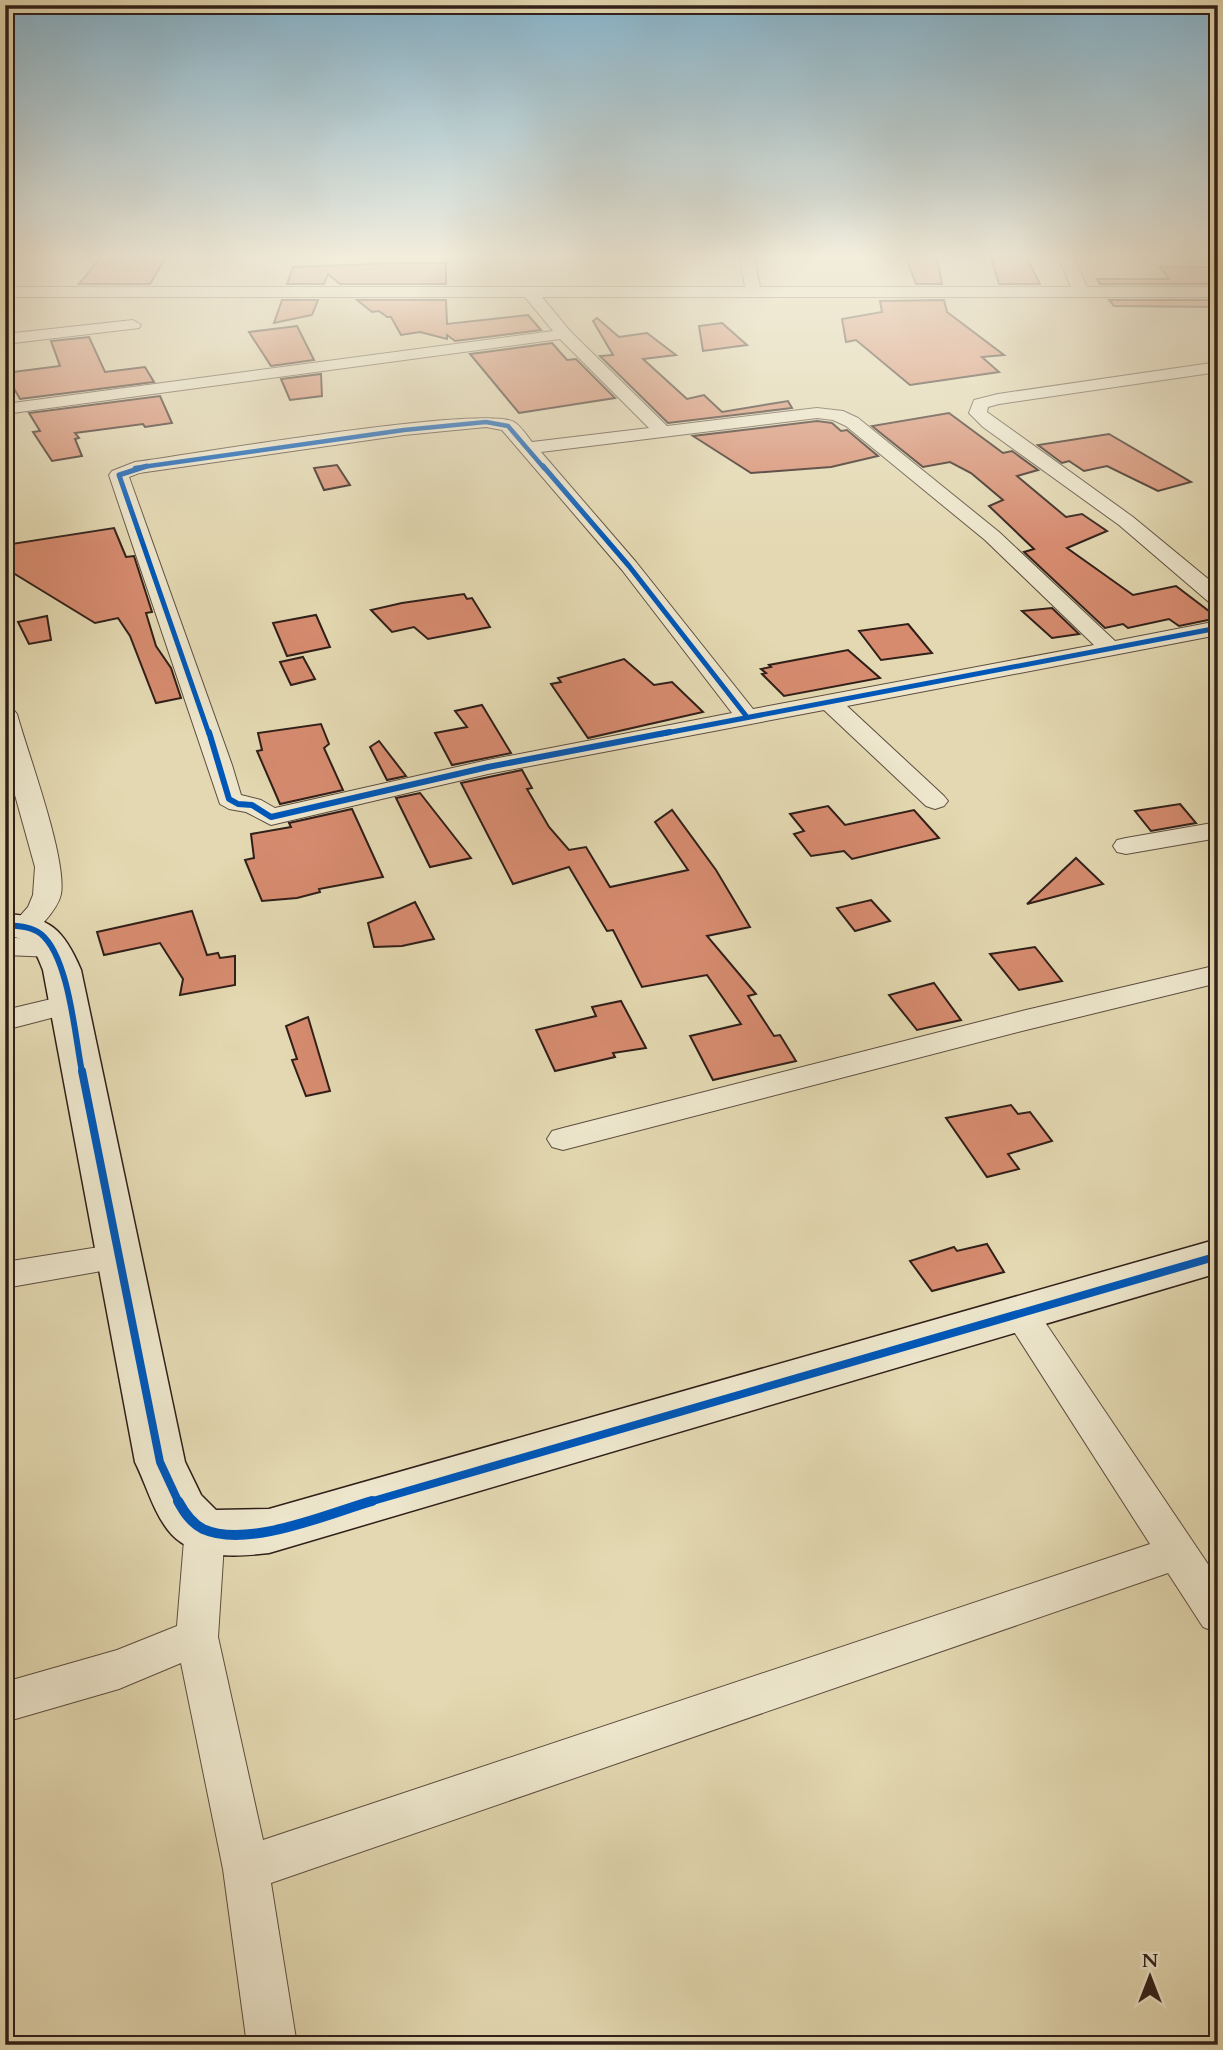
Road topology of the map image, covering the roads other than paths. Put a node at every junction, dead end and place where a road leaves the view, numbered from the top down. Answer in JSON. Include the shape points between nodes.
{"nodes":[{"id":1,"x":417,"y":354,"type":"edge"},
{"id":2,"x":584,"y":354,"type":"edge"},
{"id":3,"x":1218,"y":367,"type":"edge"},
{"id":4,"x":5,"y":409,"type":"edge"},
{"id":5,"x":663,"y":432,"type":"junction"},
{"id":6,"x":530,"y":448,"type":"junction"},
{"id":7,"x":1218,"y":598,"type":"edge"},
{"id":8,"x":1218,"y":628,"type":"edge"},
{"id":9,"x":1110,"y":648,"type":"junction"},
{"id":10,"x":828,"y":702,"type":"junction"},
{"id":11,"x":5,"y":714,"type":"edge"},
{"id":12,"x":747,"y":717,"type":"junction"},
{"id":13,"x":12,"y":761,"type":"edge"},
{"id":14,"x":936,"y":801,"type":"dead end"},
{"id":15,"x":1218,"y":830,"type":"edge"},
{"id":16,"x":1126,"y":846,"type":"dead end"},
{"id":17,"x":22,"y":936,"type":"edge"},
{"id":18,"x":1218,"y":974,"type":"edge"},
{"id":19,"x":68,"y":1004,"type":"junction"},
{"id":20,"x":5,"y":1020,"type":"edge"},
{"id":21,"x":563,"y":1139,"type":"dead end"},
{"id":22,"x":1218,"y":1256,"type":"edge"},
{"id":23,"x":118,"y":1257,"type":"junction"},
{"id":24,"x":5,"y":1275,"type":"edge"},
{"id":25,"x":1020,"y":1313,"type":"junction"},
{"id":26,"x":205,"y":1528,"type":"junction"},
{"id":27,"x":1177,"y":1552,"type":"junction"},
{"id":28,"x":1218,"y":1614,"type":"edge"},
{"id":29,"x":197,"y":1637,"type":"junction"},
{"id":30,"x":5,"y":1702,"type":"edge"},
{"id":31,"x":246,"y":1869,"type":"junction"},
{"id":32,"x":272,"y":2045,"type":"edge"}],
"edges":[{"from":1,"to":4,"type":"street"},
{"from":2,"to":5,"type":"street"},
{"from":3,"to":7,"type":"street","via":[[998,398],[980,404],[978,413],[1126,521]]},
{"from":5,"to":6,"type":"street"},
{"from":5,"to":9,"type":"street","via":[[817,414],[852,422],[992,536]]},
{"from":6,"to":12,"type":"street"},
{"from":6,"to":12,"type":"street","via":[[508,426],[474,423],[135,468],[119,475],[229,799],[252,805],[271,817],[488,767]]},
{"from":8,"to":9,"type":"street"},
{"from":9,"to":10,"type":"street"},
{"from":10,"to":12,"type":"street"},
{"from":10,"to":14,"type":"street"},
{"from":11,"to":13,"type":"street"},
{"from":13,"to":17,"type":"street","via":[[48,867],[47,895]]},
{"from":15,"to":16,"type":"street"},
{"from":17,"to":19,"type":"street","via":[[62,970]]},
{"from":18,"to":21,"type":"street"},
{"from":19,"to":20,"type":"street"},
{"from":19,"to":23,"type":"street"},
{"from":22,"to":25,"type":"street"},
{"from":23,"to":24,"type":"street"},
{"from":23,"to":26,"type":"street","via":[[160,1462],[187,1517]]},
{"from":25,"to":26,"type":"street","via":[[269,1531],[229,1535]]},
{"from":25,"to":27,"type":"street"},
{"from":26,"to":29,"type":"street"},
{"from":27,"to":28,"type":"street"},
{"from":27,"to":31,"type":"street"},
{"from":29,"to":30,"type":"street","via":[[119,1669]]},
{"from":29,"to":31,"type":"street"},
{"from":31,"to":32,"type":"street"}]}
